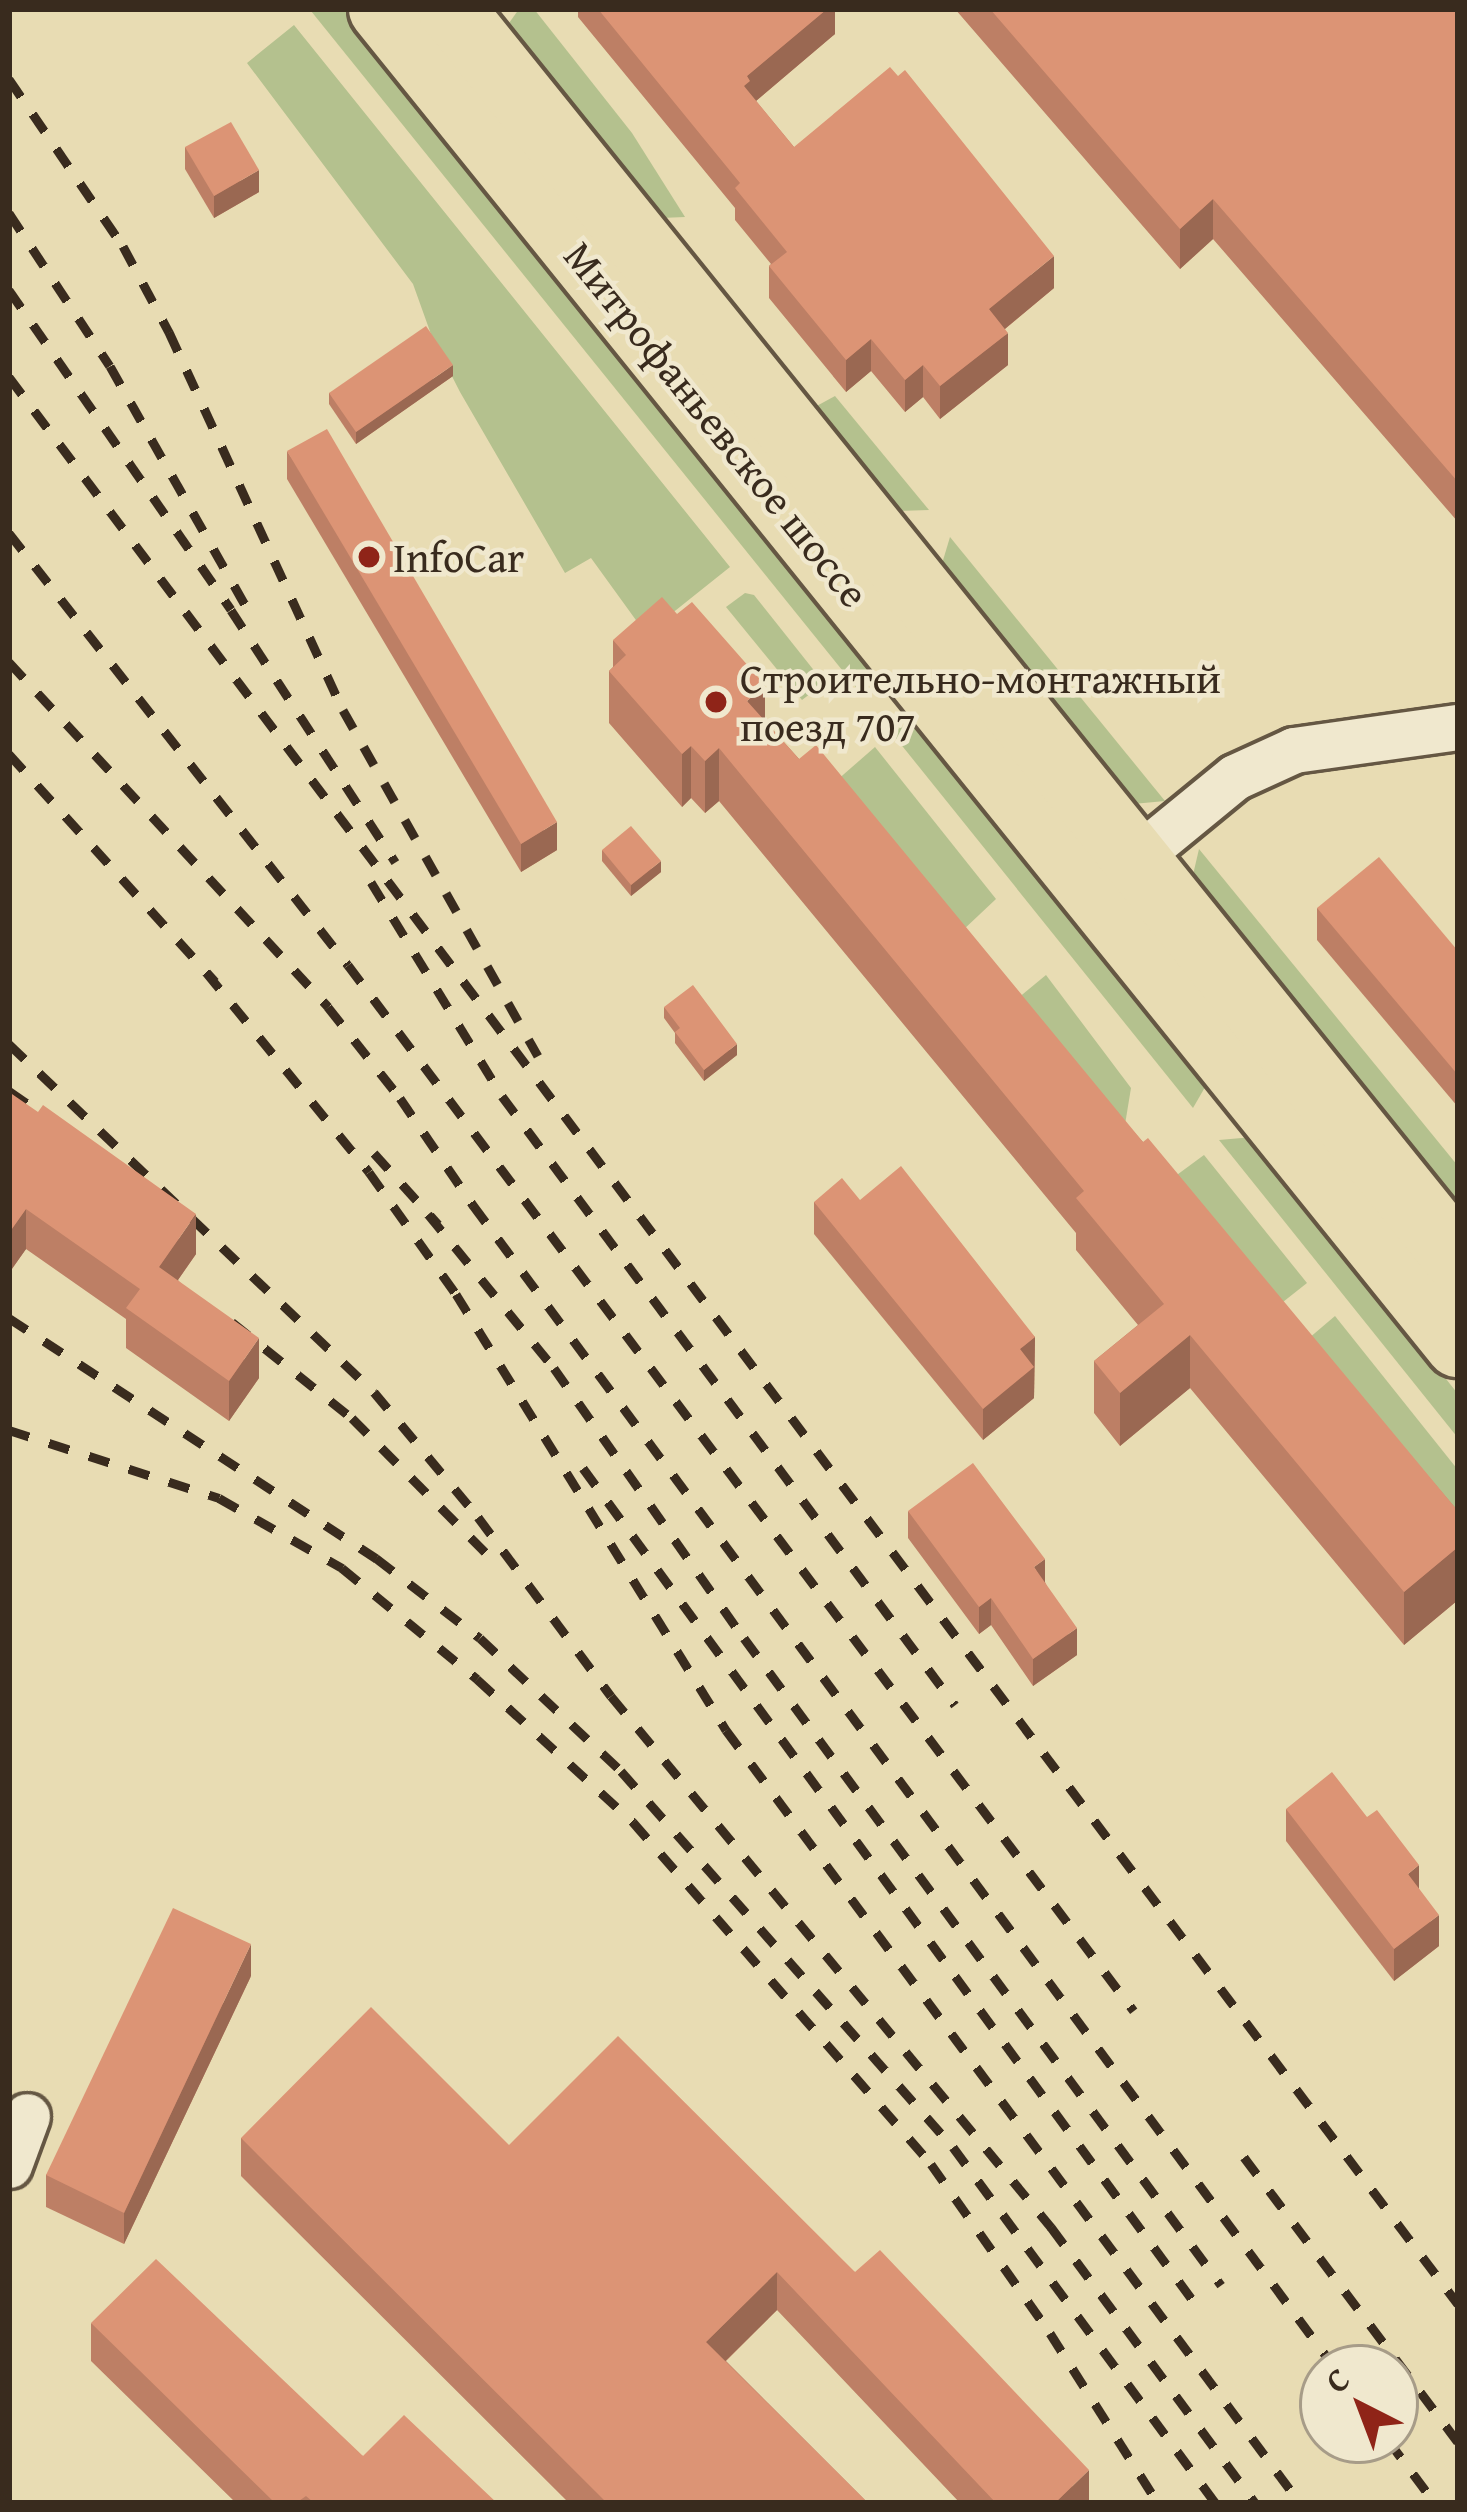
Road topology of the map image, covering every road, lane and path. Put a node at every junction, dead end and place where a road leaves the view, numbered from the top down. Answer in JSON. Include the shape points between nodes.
{"nodes":[{"id":1,"x":382,"y":9,"type":"edge"},
{"id":2,"x":451,"y":9,"type":"edge"},
{"id":3,"x":1458,"y":727,"type":"edge"},
{"id":4,"x":1136,"y":858,"type":"junction"},
{"id":5,"x":1458,"y":1259,"type":"edge"},
{"id":6,"x":1458,"y":1344,"type":"edge"},
{"id":7,"x":27,"y":2116,"type":"dead end"},
{"id":8,"x":9,"y":2165,"type":"edge"}],
"edges":[{"from":1,"to":6,"type":"main road","name":"Митрофаньевское шоссе"},
{"from":2,"to":4,"type":"main road","name":"Митрофаньевское шоссе"},
{"from":3,"to":4,"type":"street","via":[[1294,749],[1235,777]]},
{"from":4,"to":5,"type":"main road","name":"Митрофаньевское шоссе"},
{"from":7,"to":8,"type":"street"}]}
